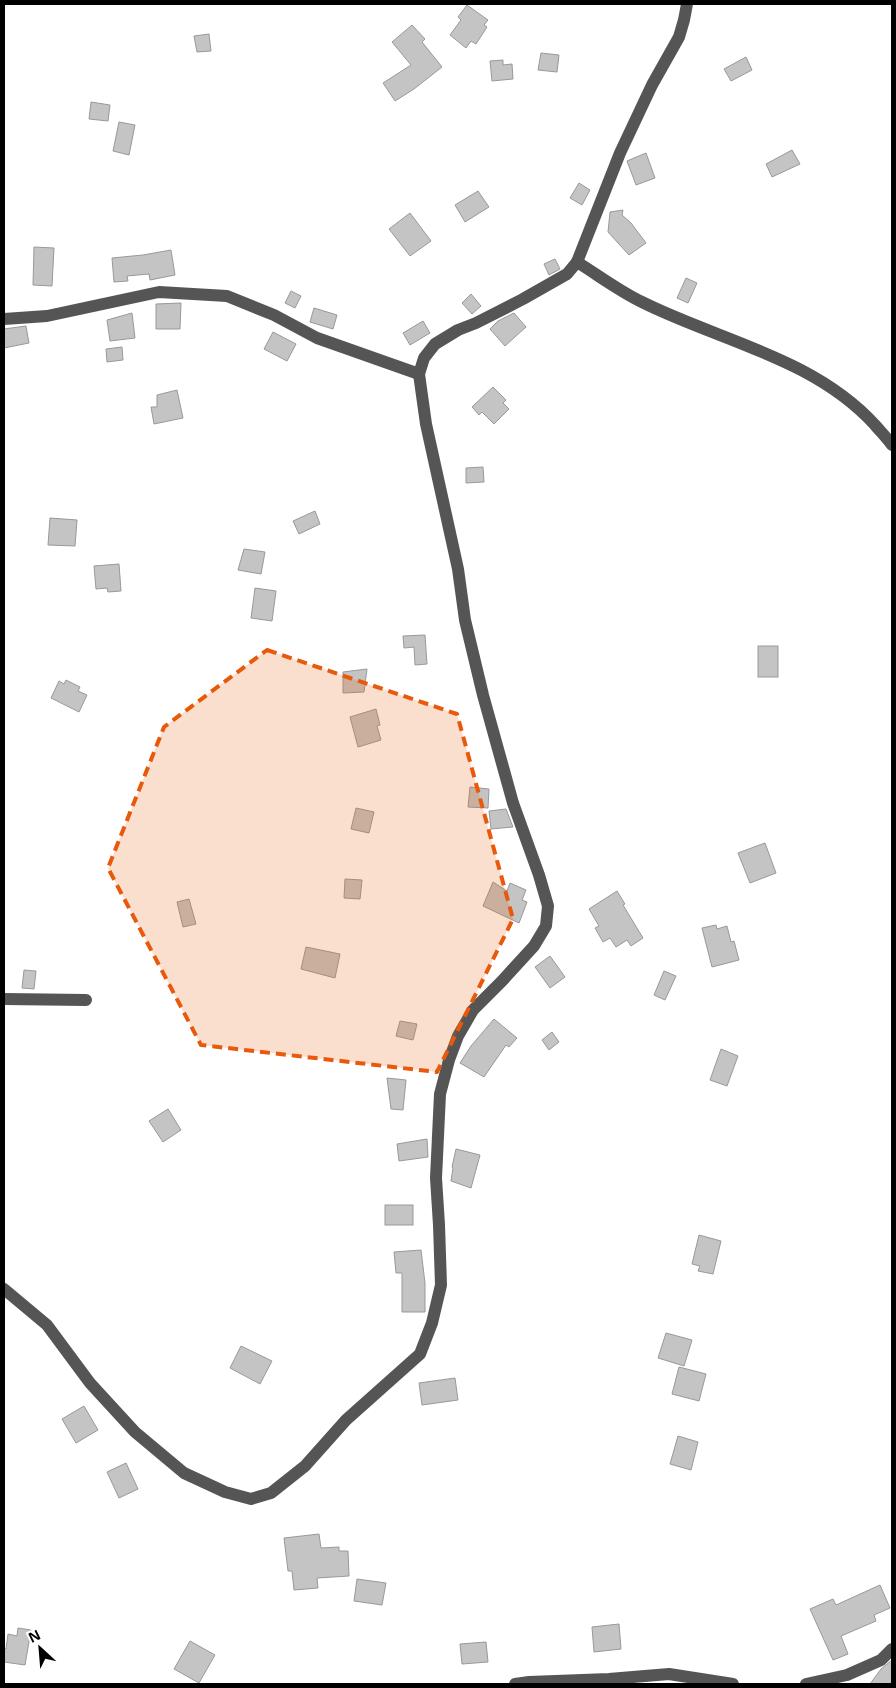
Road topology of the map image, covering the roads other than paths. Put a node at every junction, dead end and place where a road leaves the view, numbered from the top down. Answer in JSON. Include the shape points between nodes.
{"nodes":[{"id":1,"x":687,"y":4,"type":"edge"},
{"id":2,"x":577,"y":262,"type":"junction"},
{"id":3,"x":4,"y":319,"type":"edge"},
{"id":4,"x":419,"y":374,"type":"junction"},
{"id":5,"x":892,"y":445,"type":"edge"},
{"id":6,"x":4,"y":999,"type":"edge"},
{"id":7,"x":86,"y":1000,"type":"dead end"},
{"id":8,"x":4,"y":1288,"type":"edge"},
{"id":9,"x":892,"y":1649,"type":"edge"},
{"id":10,"x":515,"y":1684,"type":"edge"},
{"id":11,"x":733,"y":1684,"type":"edge"},
{"id":12,"x":806,"y":1684,"type":"edge"}],
"edges":[{"from":1,"to":2,"type":"street","via":[[679,37],[620,153]]},
{"from":2,"to":4,"type":"street","via":[[567,274],[435,344],[424,358]]},
{"from":2,"to":5,"type":"street","via":[[641,302],[812,376],[865,414]]},
{"from":3,"to":4,"type":"street","via":[[47,316],[159,292],[227,296],[274,315],[317,338]]},
{"from":4,"to":8,"type":"street","via":[[465,620],[483,695],[513,803],[548,906],[546,926],[534,946],[473,1010],[449,1060],[440,1094],[436,1178],[440,1285],[432,1323],[420,1354],[346,1420],[305,1466],[271,1494],[251,1499],[225,1492],[184,1473],[135,1432],[90,1383],[47,1325]]},
{"from":6,"to":7,"type":"street"},
{"from":9,"to":12,"type":"street","via":[[881,1660],[847,1675]]},
{"from":10,"to":11,"type":"street","via":[[669,1674]]}]}
